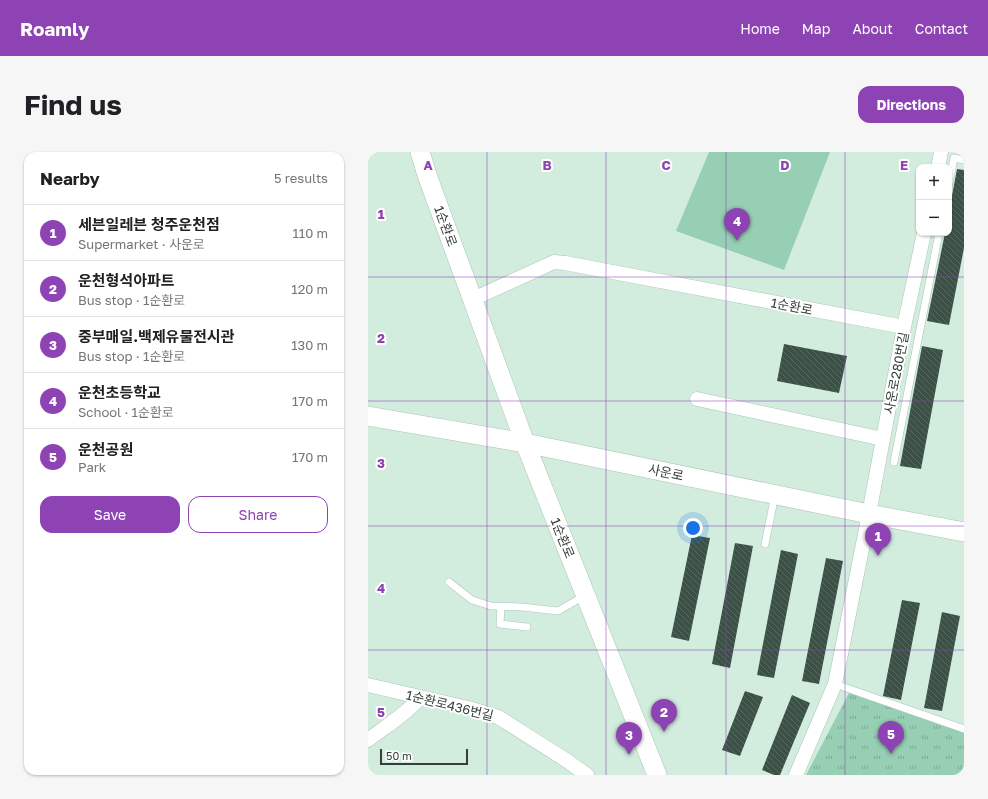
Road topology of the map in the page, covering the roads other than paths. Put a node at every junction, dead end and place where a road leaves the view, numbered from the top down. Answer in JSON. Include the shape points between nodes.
{"nodes":[{"id":1,"x":420,"y":152,"type":"edge"},
{"id":2,"x":941,"y":152,"type":"edge"},
{"id":3,"x":964,"y":160,"type":"edge"},
{"id":4,"x":939,"y":164,"type":"edge"},
{"id":5,"x":952,"y":168,"type":"edge"},
{"id":6,"x":923,"y":236,"type":"edge"},
{"id":7,"x":938,"y":236,"type":"edge"},
{"id":8,"x":473,"y":299,"type":"junction"},
{"id":9,"x":904,"y":327,"type":"junction"},
{"id":10,"x":697,"y":399,"type":"dead end"},
{"id":11,"x":368,"y":416,"type":"edge"},
{"id":12,"x":884,"y":439,"type":"junction"},
{"id":13,"x":525,"y":443,"type":"junction"},
{"id":14,"x":894,"y":462,"type":"dead end"},
{"id":15,"x":775,"y":494,"type":"junction"},
{"id":16,"x":869,"y":514,"type":"junction"},
{"id":17,"x":964,"y":532,"type":"edge"},
{"id":18,"x":765,"y":544,"type":"dead end"},
{"id":19,"x":449,"y":582,"type":"dead end"},
{"id":20,"x":586,"y":595,"type":"junction"},
{"id":21,"x":501,"y":607,"type":"junction"},
{"id":22,"x":527,"y":626,"type":"dead end"},
{"id":23,"x":835,"y":684,"type":"junction"},
{"id":24,"x":368,"y":685,"type":"edge"},
{"id":25,"x":420,"y":698,"type":"junction"},
{"id":26,"x":964,"y":729,"type":"edge"},
{"id":27,"x":368,"y":740,"type":"edge"},
{"id":28,"x":587,"y":775,"type":"edge"},
{"id":29,"x":658,"y":775,"type":"edge"},
{"id":30,"x":796,"y":775,"type":"edge"}],
"edges":[{"from":1,"to":8,"type":"main road","name":"1순환로"},
{"from":2,"to":4,"type":"street"},
{"from":3,"to":5,"type":"lane","via":[[954,158]]},
{"from":6,"to":9,"type":"street","name":"사운로280번길"},
{"from":7,"to":14,"type":"lane"},
{"from":8,"to":9,"type":"street","name":"1순환로","via":[[554,262]]},
{"from":8,"to":13,"type":"main road","name":"1순환로"},
{"from":9,"to":12,"type":"street","name":"사운로280번길"},
{"from":10,"to":12,"type":"street"},
{"from":11,"to":13,"type":"main road","name":"사운로"},
{"from":12,"to":16,"type":"street","name":"사운로280번길"},
{"from":13,"to":15,"type":"main road","name":"사운로"},
{"from":13,"to":20,"type":"main road","name":"1순환로"},
{"from":15,"to":16,"type":"main road","name":"사운로"},
{"from":15,"to":18,"type":"lane"},
{"from":16,"to":17,"type":"main road","name":"사운로"},
{"from":16,"to":23,"type":"street","name":"사운로280번길"},
{"from":19,"to":21,"type":"lane","via":[[472,600]]},
{"from":20,"to":21,"type":"lane","via":[[558,611]]},
{"from":20,"to":29,"type":"main road","name":"1순환로"},
{"from":21,"to":22,"type":"lane","via":[[500,624]]},
{"from":23,"to":26,"type":"lane"},
{"from":23,"to":30,"type":"street","name":"사운로280번길"},
{"from":24,"to":25,"type":"street","name":"1순환로436번길"},
{"from":25,"to":27,"type":"street","via":[[406,712]]},
{"from":25,"to":28,"type":"street","name":"1순환로436번길","via":[[498,717]]}]}
